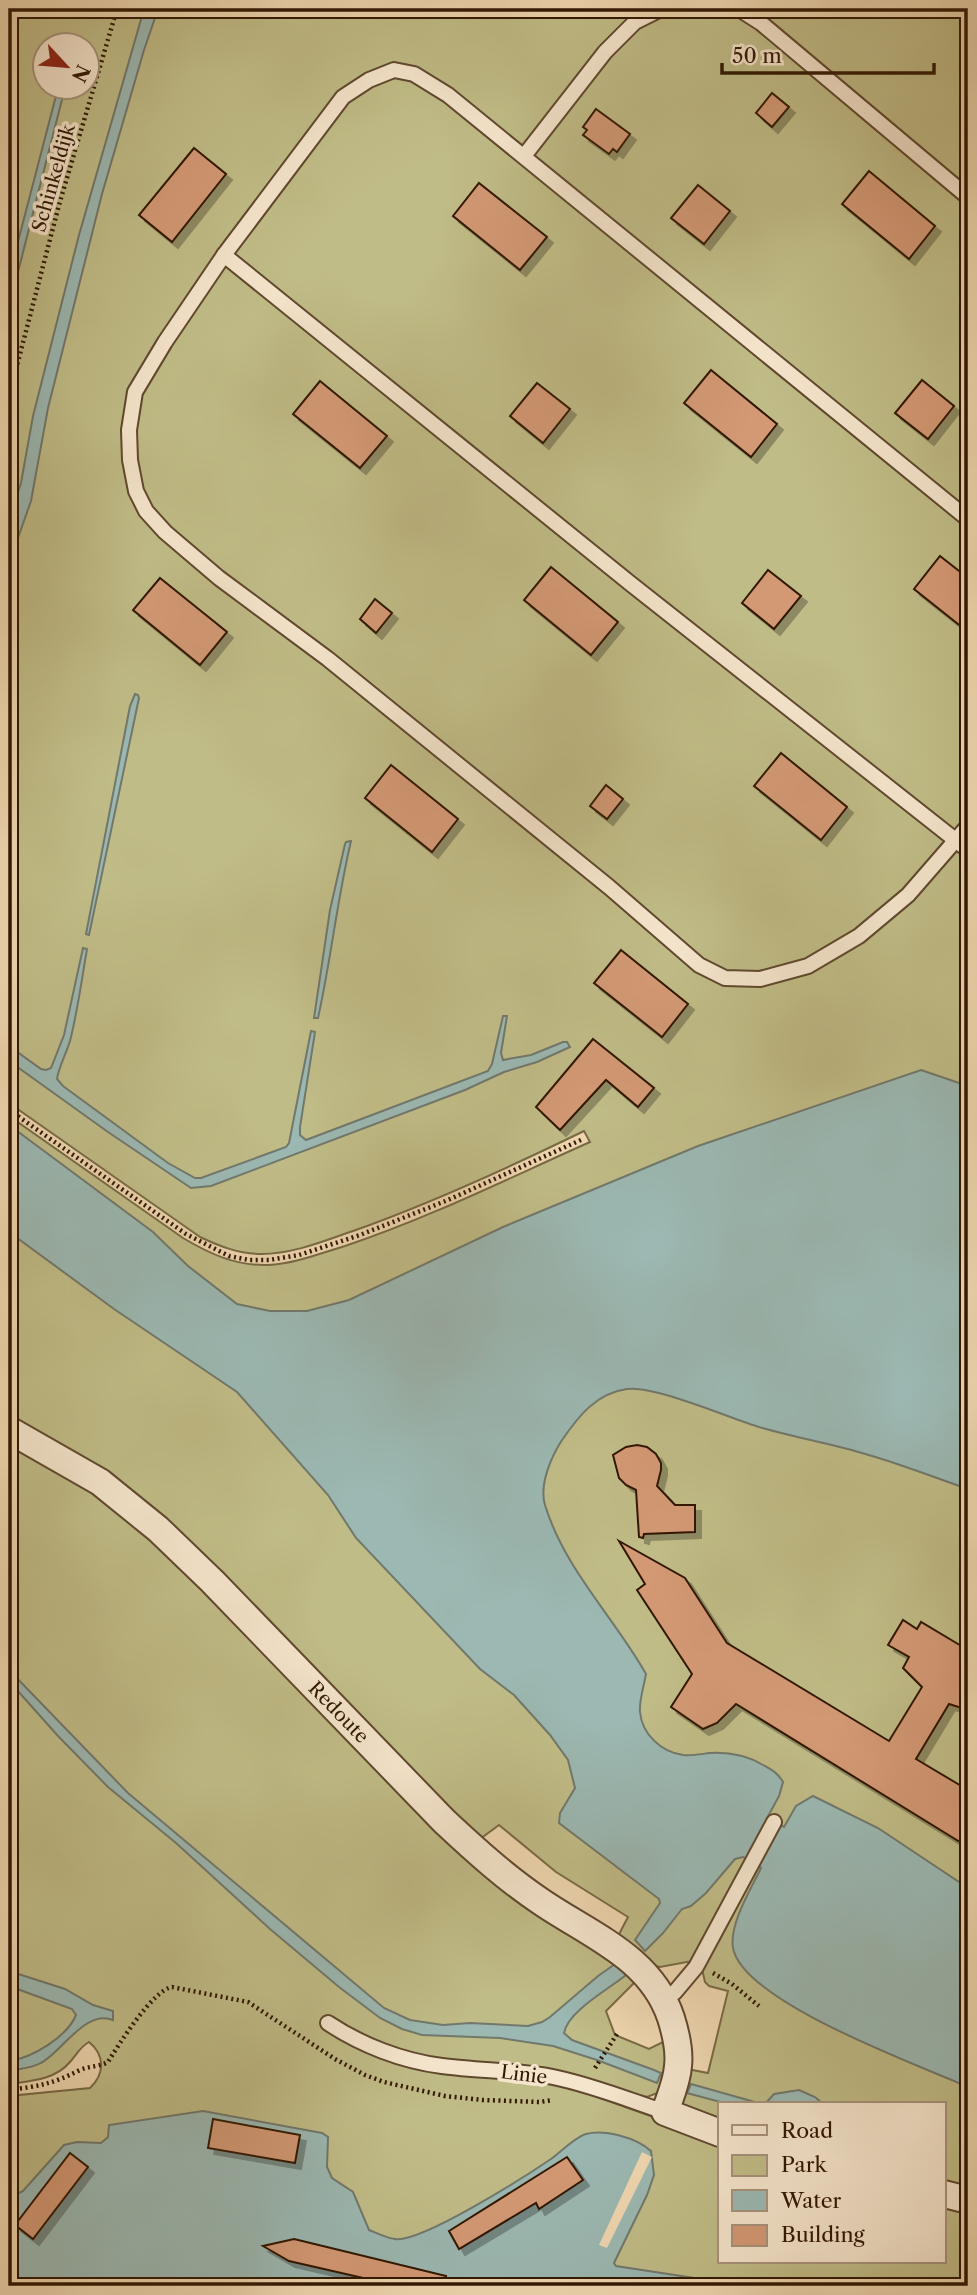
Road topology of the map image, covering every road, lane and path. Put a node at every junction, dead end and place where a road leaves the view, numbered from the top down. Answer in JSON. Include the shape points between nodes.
{"nodes":[{"id":1,"x":117,"y":9,"type":"edge"},
{"id":2,"x":661,"y":9,"type":"edge"},
{"id":3,"x":738,"y":9,"type":"edge"},
{"id":4,"x":524,"y":156,"type":"junction"},
{"id":5,"x":968,"y":197,"type":"edge"},
{"id":6,"x":224,"y":255,"type":"junction"},
{"id":7,"x":9,"y":396,"type":"edge"},
{"id":8,"x":968,"y":519,"type":"edge"},
{"id":9,"x":968,"y":826,"type":"edge"},
{"id":10,"x":956,"y":840,"type":"junction"},
{"id":11,"x":968,"y":850,"type":"edge"},
{"id":12,"x":9,"y":1110,"type":"edge"},
{"id":13,"x":583,"y":1139,"type":"dead end"},
{"id":14,"x":9,"y":1430,"type":"edge"},
{"id":15,"x":774,"y":1822,"type":"dead end"},
{"id":16,"x":696,"y":1967,"type":"junction"},
{"id":17,"x":664,"y":2000,"type":"junction"},
{"id":18,"x":759,"y":2006,"type":"dead end"},
{"id":19,"x":328,"y":2023,"type":"dead end"},
{"id":20,"x":82,"y":2069,"type":"dead end"},
{"id":21,"x":9,"y":2090,"type":"edge"},
{"id":22,"x":665,"y":2112,"type":"junction"},
{"id":23,"x":718,"y":2132,"type":"edge"},
{"id":24,"x":946,"y":2194,"type":"edge"},
{"id":25,"x":968,"y":2200,"type":"edge"}],
"edges":[{"from":1,"to":7,"type":"path","name":"Schinkeldijk"},
{"from":2,"to":4,"type":"lane","via":[[635,22],[605,52]]},
{"from":3,"to":5,"type":"lane","via":[[781,39]]},
{"from":4,"to":6,"type":"lane","via":[[448,95],[414,75],[394,71],[343,97]]},
{"from":4,"to":8,"type":"lane"},
{"from":6,"to":10,"type":"lane"},
{"from":6,"to":10,"type":"lane","via":[[135,392],[130,460],[136,491],[146,511],[219,578],[328,659],[699,965],[725,978],[760,979],[808,966],[859,936],[908,895]]},
{"from":9,"to":10,"type":"lane"},
{"from":10,"to":11,"type":"lane"},
{"from":12,"to":13,"type":"path","via":[[186,1234],[229,1256],[249,1260],[299,1255],[360,1235]]},
{"from":14,"to":17,"type":"street","name":"Redoute","via":[[79,1468],[138,1510],[483,1858],[533,1897],[626,1955]]},
{"from":15,"to":16,"type":"lane"},
{"from":16,"to":17,"type":"lane"},
{"from":16,"to":18,"type":"path","via":[[724,1979]]},
{"from":17,"to":22,"type":"street","name":"Redoute","via":[[678,2052]]},
{"from":19,"to":22,"type":"lane","name":"Linie","via":[[371,2046],[418,2061],[555,2078]]},
{"from":20,"to":21,"type":"path","via":[[52,2084]]},
{"from":22,"to":23,"type":"street","name":"Linie"},
{"from":24,"to":25,"type":"street"}]}
